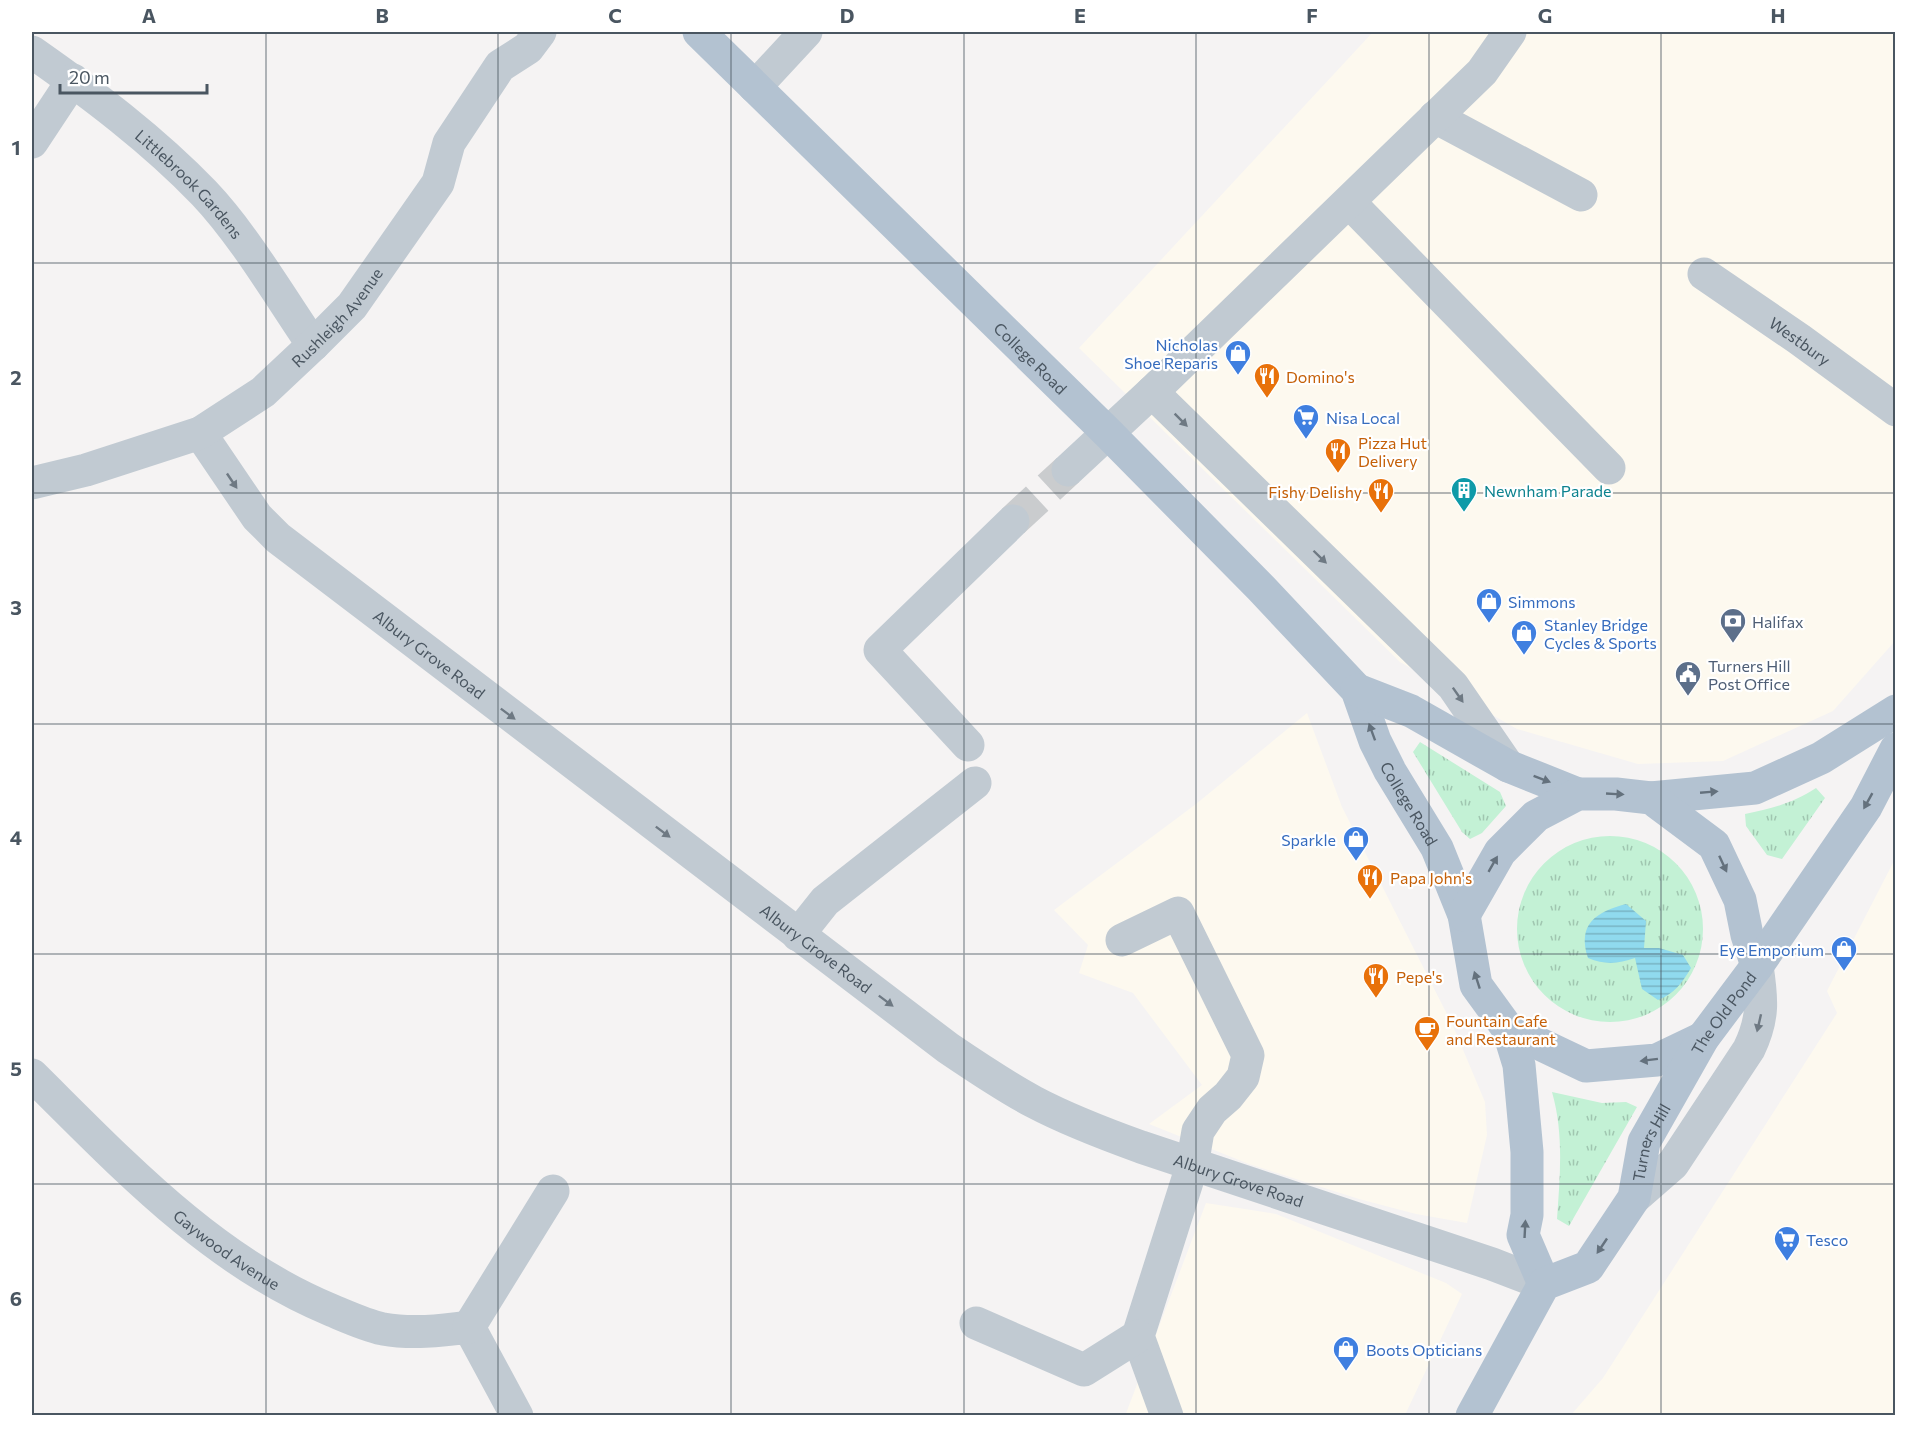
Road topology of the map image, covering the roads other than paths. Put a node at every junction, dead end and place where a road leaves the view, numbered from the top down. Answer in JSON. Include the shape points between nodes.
{"nodes":[{"id":1,"x":540,"y":32,"type":"edge"},
{"id":2,"x":699,"y":32,"type":"edge"},
{"id":3,"x":806,"y":32,"type":"edge"},
{"id":4,"x":1510,"y":32,"type":"edge"},
{"id":5,"x":32,"y":52,"type":"edge"},
{"id":6,"x":73,"y":80,"type":"junction"},
{"id":7,"x":755,"y":87,"type":"junction"},
{"id":8,"x":1436,"y":117,"type":"junction"},
{"id":9,"x":32,"y":142,"type":"edge"},
{"id":10,"x":1581,"y":195,"type":"dead end"},
{"id":11,"x":1348,"y":202,"type":"junction"},
{"id":12,"x":1704,"y":274,"type":"dead end"},
{"id":13,"x":313,"y":345,"type":"junction"},
{"id":14,"x":1152,"y":392,"type":"junction"},
{"id":15,"x":1896,"y":410,"type":"edge"},
{"id":16,"x":1107,"y":432,"type":"junction"},
{"id":17,"x":200,"y":433,"type":"junction"},
{"id":18,"x":1610,"y":468,"type":"dead end"},
{"id":19,"x":1068,"y":470,"type":"tunnel mouth"},
{"id":20,"x":32,"y":483,"type":"edge"},
{"id":21,"x":1013,"y":521,"type":"tunnel mouth"},
{"id":22,"x":1357,"y":690,"type":"junction"},
{"id":23,"x":1896,"y":711,"type":"edge"},
{"id":24,"x":968,"y":745,"type":"dead end"},
{"id":25,"x":1896,"y":749,"type":"edge"},
{"id":26,"x":1508,"y":766,"type":"junction"},
{"id":27,"x":975,"y":783,"type":"dead end"},
{"id":28,"x":1578,"y":794,"type":"junction"},
{"id":29,"x":1651,"y":798,"type":"junction"},
{"id":30,"x":1464,"y":915,"type":"junction"},
{"id":31,"x":798,"y":935,"type":"junction"},
{"id":32,"x":1122,"y":940,"type":"dead end"},
{"id":33,"x":1757,"y":966,"type":"junction"},
{"id":34,"x":1508,"y":1029,"type":"junction"},
{"id":35,"x":1703,"y":1038,"type":"junction"},
{"id":36,"x":32,"y":1075,"type":"edge"},
{"id":37,"x":1192,"y":1166,"type":"junction"},
{"id":38,"x":553,"y":1191,"type":"dead end"},
{"id":39,"x":1634,"y":1198,"type":"junction"},
{"id":40,"x":1544,"y":1284,"type":"junction"},
{"id":41,"x":976,"y":1323,"type":"dead end"},
{"id":42,"x":469,"y":1327,"type":"junction"},
{"id":43,"x":1138,"y":1336,"type":"junction"},
{"id":44,"x":517,"y":1416,"type":"edge"},
{"id":45,"x":1167,"y":1416,"type":"edge"},
{"id":46,"x":1472,"y":1416,"type":"edge"}],
"edges":[{"from":1,"to":13,"type":"street","name":"Rushleigh Avenue","via":[[528,48],[500,66],[449,142],[438,183],[352,306]]},
{"from":2,"to":7,"type":"main road","name":"College Road"},
{"from":3,"to":7,"type":"street"},
{"from":4,"to":8,"type":"street","via":[[1482,72]]},
{"from":5,"to":6,"type":"street","name":"Littlebrook Gardens"},
{"from":6,"to":9,"type":"street"},
{"from":6,"to":13,"type":"street","name":"Littlebrook Gardens","via":[[205,194]]},
{"from":7,"to":16,"type":"main road","name":"College Road"},
{"from":8,"to":10,"type":"street"},
{"from":8,"to":11,"type":"street"},
{"from":11,"to":14,"type":"street"},
{"from":11,"to":18,"type":"street"},
{"from":12,"to":15,"type":"street","name":"Westbury"},
{"from":13,"to":17,"type":"street","name":"Rushleigh Avenue","via":[[263,392]]},
{"from":14,"to":16,"type":"street"},
{"from":14,"to":26,"type":"street","one_way":true,"via":[[1453,686]]},
{"from":16,"to":19,"type":"street"},
{"from":16,"to":22,"type":"main road","name":"College Road"},
{"from":17,"to":20,"type":"street","name":"Rushleigh Avenue"},
{"from":17,"to":31,"type":"street","name":"Albury Grove Road","one_way":true,"via":[[257,517],[278,538]]},
{"from":21,"to":24,"type":"street","via":[[880,650]]},
{"from":22,"to":26,"type":"main road","name":"College Road","via":[[1411,711]]},
{"from":30,"to":22,"type":"main road","name":"College Road","one_way":true,"via":[[1437,848],[1375,741]]},
{"from":29,"to":23,"type":"main road","one_way":true,"via":[[1755,788],[1821,758]]},
{"from":25,"to":33,"type":"main road","one_way":true,"via":[[1866,807]]},
{"from":26,"to":28,"type":"main road","name":"College Road","one_way":true},
{"from":27,"to":31,"type":"street","via":[[825,901]]},
{"from":28,"to":29,"type":"main road","one_way":true},
{"from":30,"to":28,"type":"main road","one_way":true,"via":[[1500,852],[1536,816]]},
{"from":29,"to":33,"type":"main road","name":"The Old Pond","one_way":true,"via":[[1714,845],[1740,900]]},
{"from":34,"to":30,"type":"main road","name":"The Old Pond","one_way":true,"via":[[1476,985]]},
{"from":31,"to":37,"type":"street","name":"Albury Grove Road","one_way":true,"via":[[990,1077],[1087,1127]]},
{"from":32,"to":37,"type":"street","via":[[1178,913],[1248,1056],[1243,1077],[1198,1131]]},
{"from":33,"to":35,"type":"main road","name":"The Old Pond"},
{"from":33,"to":39,"type":"street","one_way":true,"via":[[1761,1017],[1749,1048],[1673,1164]]},
{"from":35,"to":34,"type":"main road","name":"The Old Pond","one_way":true,"via":[[1657,1060],[1586,1066]]},
{"from":40,"to":34,"type":"main road","one_way":true,"via":[[1523,1235],[1528,1194],[1526,1142],[1519,1065]]},
{"from":35,"to":39,"type":"main road","name":"Turners Hill","via":[[1644,1142]]},
{"from":36,"to":42,"type":"street","name":"Gaywood Avenue","via":[[179,1215],[255,1271],[306,1299],[381,1329],[414,1332]]},
{"from":37,"to":40,"type":"street","name":"Albury Grove Road","via":[[1492,1263]]},
{"from":37,"to":43,"type":"street"},
{"from":38,"to":42,"type":"street"},
{"from":39,"to":40,"type":"main road","name":"Turners Hill","one_way":true,"via":[[1588,1267]]},
{"from":40,"to":46,"type":"main road"},
{"from":41,"to":43,"type":"street","via":[[1084,1370]]},
{"from":42,"to":44,"type":"street"},
{"from":43,"to":45,"type":"street"}]}
